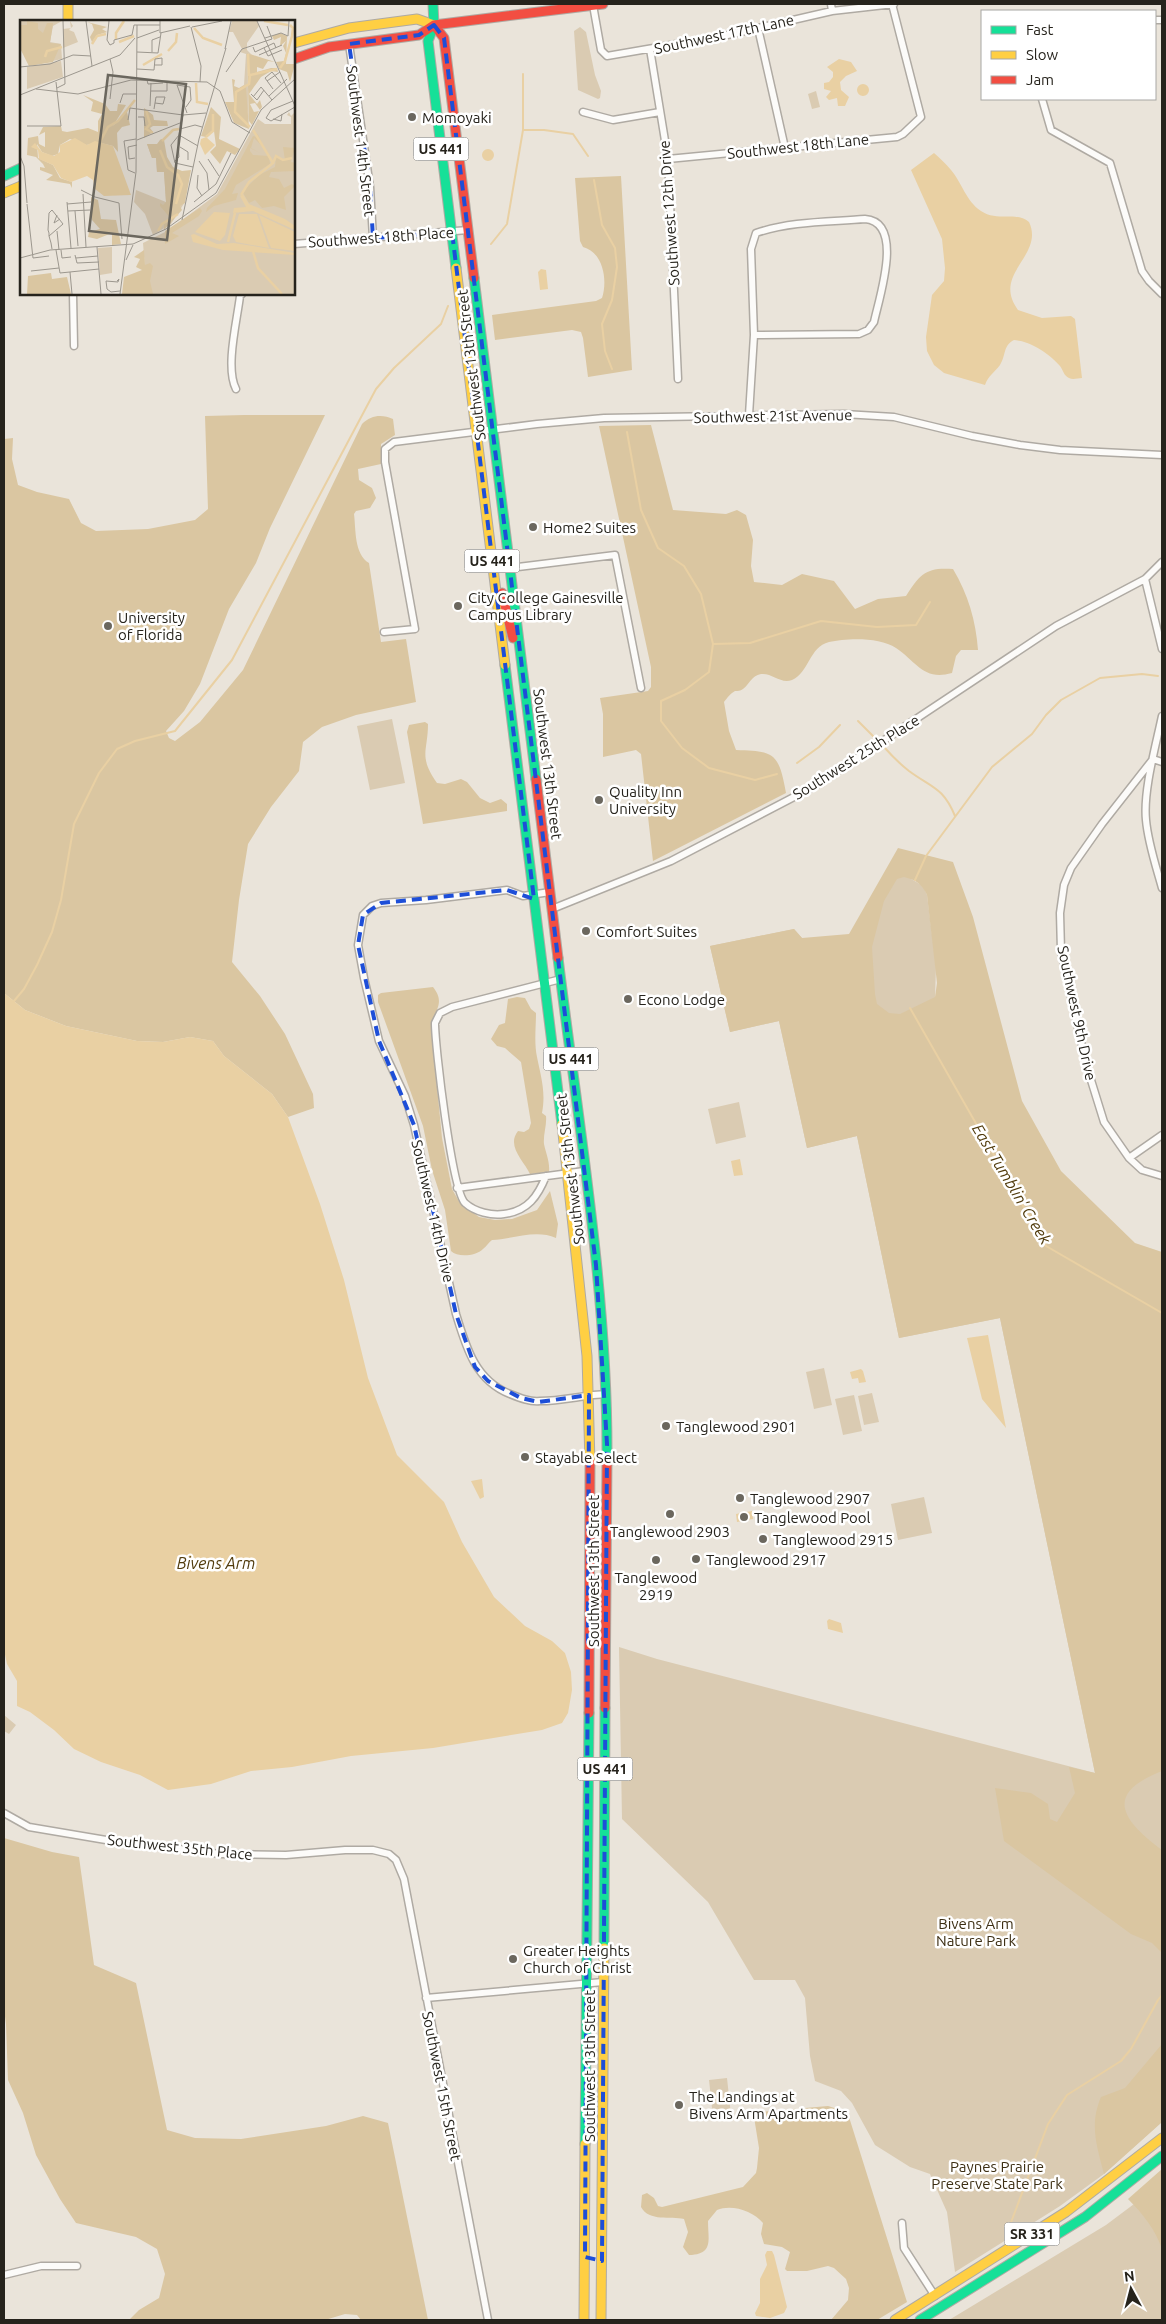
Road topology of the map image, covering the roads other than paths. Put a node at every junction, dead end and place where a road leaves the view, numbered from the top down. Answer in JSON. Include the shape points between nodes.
{"nodes":[{"id":1,"x":68,"y":4,"type":"edge"},
{"id":2,"x":433,"y":4,"type":"edge"},
{"id":3,"x":598,"y":4,"type":"edge"},
{"id":4,"x":825,"y":4,"type":"edge"},
{"id":5,"x":831,"y":4,"type":"edge"},
{"id":6,"x":894,"y":4,"type":"edge"},
{"id":7,"x":830,"y":12,"type":"junction"},
{"id":8,"x":68,"y":20,"type":"edge"},
{"id":9,"x":434,"y":26,"type":"junction"},
{"id":10,"x":758,"y":28,"type":"junction"},
{"id":11,"x":295,"y":43,"type":"edge"},
{"id":12,"x":349,"y":44,"type":"junction"},
{"id":13,"x":650,"y":49,"type":"junction"},
{"id":14,"x":295,"y":59,"type":"edge"},
{"id":15,"x":1042,"y":100,"type":"edge"},
{"id":16,"x":583,"y":112,"type":"dead end"},
{"id":17,"x":660,"y":112,"type":"junction"},
{"id":18,"x":785,"y":148,"type":"junction"},
{"id":19,"x":668,"y":159,"type":"junction"},
{"id":20,"x":20,"y":168,"type":"edge"},
{"id":21,"x":4,"y":176,"type":"edge"},
{"id":22,"x":20,"y":186,"type":"edge"},
{"id":23,"x":4,"y":193,"type":"edge"},
{"id":24,"x":468,"y":230,"type":"junction"},
{"id":25,"x":452,"y":232,"type":"junction"},
{"id":26,"x":373,"y":238,"type":"junction"},
{"id":27,"x":295,"y":244,"type":"edge"},
{"id":28,"x":1162,"y":294,"type":"edge"},
{"id":29,"x":73,"y":295,"type":"edge"},
{"id":30,"x":241,"y":295,"type":"edge"},
{"id":31,"x":754,"y":334,"type":"junction"},
{"id":32,"x":74,"y":346,"type":"dead end"},
{"id":33,"x":678,"y":379,"type":"dead end"},
{"id":34,"x":236,"y":389,"type":"dead end"},
{"id":35,"x":749,"y":415,"type":"junction"},
{"id":36,"x":492,"y":429,"type":"junction"},
{"id":37,"x":476,"y":432,"type":"junction"},
{"id":38,"x":1162,"y":455,"type":"edge"},
{"id":39,"x":1162,"y":562,"type":"edge"},
{"id":40,"x":514,"y":567,"type":"junction"},
{"id":41,"x":493,"y":570,"type":"junction"},
{"id":42,"x":1145,"y":580,"type":"junction"},
{"id":43,"x":496,"y":588,"type":"junction"},
{"id":44,"x":384,"y":632,"type":"dead end"},
{"id":45,"x":520,"y":648,"type":"junction"},
{"id":46,"x":1162,"y":649,"type":"edge"},
{"id":47,"x":641,"y":688,"type":"dead end"},
{"id":48,"x":1162,"y":716,"type":"edge"},
{"id":49,"x":530,"y":732,"type":"junction"},
{"id":50,"x":514,"y":733,"type":"junction"},
{"id":51,"x":1153,"y":759,"type":"junction"},
{"id":52,"x":1162,"y":762,"type":"edge"},
{"id":53,"x":1162,"y":888,"type":"edge"},
{"id":54,"x":550,"y":892,"type":"junction"},
{"id":55,"x":533,"y":894,"type":"junction"},
{"id":56,"x":552,"y":909,"type":"junction"},
{"id":57,"x":561,"y":979,"type":"junction"},
{"id":58,"x":545,"y":984,"type":"junction"},
{"id":59,"x":1162,"y":1136,"type":"edge"},
{"id":60,"x":1129,"y":1158,"type":"junction"},
{"id":61,"x":584,"y":1171,"type":"junction"},
{"id":62,"x":568,"y":1173,"type":"junction"},
{"id":63,"x":546,"y":1176,"type":"junction"},
{"id":64,"x":1162,"y":1176,"type":"edge"},
{"id":65,"x":457,"y":1188,"type":"junction"},
{"id":66,"x":606,"y":1394,"type":"junction"},
{"id":67,"x":590,"y":1395,"type":"junction"},
{"id":68,"x":590,"y":1614,"type":"junction"},
{"id":69,"x":607,"y":1614,"type":"junction"},
{"id":70,"x":4,"y":1813,"type":"edge"},
{"id":71,"x":389,"y":1854,"type":"joint"},
{"id":72,"x":587,"y":1982,"type":"junction"},
{"id":73,"x":604,"y":1982,"type":"junction"},
{"id":74,"x":426,"y":1998,"type":"junction"},
{"id":75,"x":586,"y":2090,"type":"junction"},
{"id":76,"x":603,"y":2091,"type":"junction"},
{"id":77,"x":1162,"y":2138,"type":"edge"},
{"id":78,"x":1162,"y":2156,"type":"edge"},
{"id":79,"x":902,"y":2223,"type":"dead end"},
{"id":80,"x":1007,"y":2250,"type":"junction"},
{"id":81,"x":585,"y":2257,"type":"junction"},
{"id":82,"x":602,"y":2262,"type":"junction"},
{"id":83,"x":1014,"y":2262,"type":"junction"},
{"id":84,"x":77,"y":2266,"type":"dead end"},
{"id":85,"x":4,"y":2275,"type":"edge"},
{"id":86,"x":935,"y":2296,"type":"junction"},
{"id":87,"x":488,"y":2320,"type":"edge"},
{"id":88,"x":584,"y":2320,"type":"edge"},
{"id":89,"x":601,"y":2320,"type":"edge"},
{"id":90,"x":895,"y":2320,"type":"edge"},
{"id":91,"x":920,"y":2320,"type":"edge"}],
"edges":[{"from":1,"to":8,"type":"main road"},
{"from":2,"to":9,"type":"main road","name":"Southwest 13th Street","number":"US 441"},
{"from":3,"to":9,"type":"main road"},
{"from":3,"to":13,"type":"street","name":"Southwest 17th Lane","via":[[603,54]]},
{"from":4,"to":7,"type":"street"},
{"from":5,"to":7,"type":"street"},
{"from":6,"to":7,"type":"street","name":"Southwest 17th Lane"},
{"from":6,"to":18,"type":"street","name":"Southwest 18th Lane","via":[[922,117],[897,137]]},
{"from":7,"to":10,"type":"street","name":"Southwest 17th Lane"},
{"from":9,"to":11,"type":"main road","via":[[417,19],[368,25]]},
{"from":9,"to":12,"type":"main road","via":[[419,35]]},
{"from":9,"to":24,"type":"main road","name":"Southwest 13th Street","number":"US 441","via":[[444,38]]},
{"from":9,"to":25,"type":"main road","name":"Southwest 13th Street","number":"US 441","via":[[428,41]]},
{"from":10,"to":13,"type":"street","name":"Southwest 17th Lane"},
{"from":10,"to":18,"type":"street"},
{"from":12,"to":14,"type":"main road"},
{"from":12,"to":26,"type":"street","name":"Southwest 14th Street","via":[[370,187]]},
{"from":13,"to":17,"type":"street","name":"Southwest 12th Drive"},
{"from":15,"to":28,"type":"street","via":[[1050,130],[1110,163],[1142,271]]},
{"from":16,"to":17,"type":"street","via":[[613,120]]},
{"from":17,"to":19,"type":"street","name":"Southwest 12th Drive"},
{"from":18,"to":19,"type":"street","name":"Southwest 18th Lane"},
{"from":19,"to":33,"type":"street","name":"Southwest 12th Drive"},
{"from":20,"to":21,"type":"main road"},
{"from":22,"to":23,"type":"main road"},
{"from":24,"to":25,"type":"street","name":"Southwest 18th Place"},
{"from":24,"to":36,"type":"main road","name":"Southwest 13th Street","number":"US 441"},
{"from":25,"to":26,"type":"street","name":"Southwest 18th Place"},
{"from":25,"to":37,"type":"main road","name":"Southwest 13th Street","number":"US 441"},
{"from":26,"to":27,"type":"street","name":"Southwest 18th Place"},
{"from":29,"to":32,"type":"street"},
{"from":30,"to":34,"type":"street","via":[[231,380]]},
{"from":31,"to":31,"type":"street","via":[[751,248],[756,234],[775,227],[809,223],[874,220],[880,224],[888,245],[874,322],[868,330],[859,334]]},
{"from":31,"to":35,"type":"street"},
{"from":35,"to":36,"type":"street","name":"Southwest 21st Avenue","via":[[604,418]]},
{"from":35,"to":38,"type":"street","name":"Southwest 21st Avenue","via":[[894,417],[972,436],[1060,450]]},
{"from":36,"to":37,"type":"street","name":"Southwest 21st Avenue"},
{"from":36,"to":40,"type":"main road","name":"Southwest 13th Street","number":"US 441"},
{"from":37,"to":41,"type":"main road","name":"Southwest 13th Street","number":"US 441"},
{"from":37,"to":44,"type":"street","name":"Southwest 21st Avenue","via":[[394,442],[385,449],[415,628]]},
{"from":39,"to":42,"type":"street","name":"Southwest 25th Place"},
{"from":40,"to":41,"type":"main road"},
{"from":40,"to":45,"type":"main road","name":"Southwest 13th Street","number":"US 441"},
{"from":40,"to":47,"type":"street","via":[[615,555]]},
{"from":41,"to":43,"type":"main road","name":"Southwest 13th Street","number":"US 441"},
{"from":42,"to":46,"type":"street"},
{"from":42,"to":56,"type":"street","name":"Southwest 25th Place","via":[[1056,626],[815,786],[671,861]]},
{"from":43,"to":45,"type":"main road","via":[[502,593],[514,644]]},
{"from":43,"to":50,"type":"main road","name":"Southwest 13th Street","number":"US 441"},
{"from":45,"to":49,"type":"main road","name":"Southwest 13th Street","number":"US 441"},
{"from":48,"to":51,"type":"street"},
{"from":49,"to":50,"type":"main road"},
{"from":49,"to":54,"type":"main road","name":"Southwest 13th Street","number":"US 441"},
{"from":50,"to":55,"type":"main road","name":"Southwest 13th Street","number":"US 441"},
{"from":51,"to":52,"type":"street"},
{"from":51,"to":53,"type":"street","via":[[1146,818]]},
{"from":51,"to":60,"type":"street","name":"Southwest 9th Drive","via":[[1071,868],[1064,885],[1060,913],[1061,951],[1086,1064],[1104,1122]]},
{"from":54,"to":55,"type":"street"},
{"from":54,"to":56,"type":"main road","name":"Southwest 13th Street","number":"US 441"},
{"from":55,"to":58,"type":"main road","name":"Southwest 13th Street","number":"US 441"},
{"from":55,"to":67,"type":"street","name":"Southwest 14th Drive","via":[[523,896],[507,890],[381,902],[372,906],[362,919],[358,945],[379,1041],[405,1096],[414,1125],[456,1314],[476,1367],[488,1381],[521,1398],[539,1402]]},
{"from":56,"to":57,"type":"main road","name":"Southwest 13th Street","number":"US 441"},
{"from":57,"to":58,"type":"street"},
{"from":57,"to":61,"type":"main road","name":"Southwest 13th Street","number":"US 441"},
{"from":58,"to":62,"type":"main road","name":"Southwest 13th Street","number":"US 441"},
{"from":58,"to":65,"type":"street","via":[[461,1004],[444,1010],[437,1017],[435,1029]]},
{"from":59,"to":60,"type":"street"},
{"from":60,"to":64,"type":"street","name":"Southwest 9th Drive","via":[[1142,1170]]},
{"from":61,"to":62,"type":"street"},
{"from":61,"to":66,"type":"main road","name":"Southwest 13th Street","number":"US 441","via":[[600,1302]]},
{"from":62,"to":63,"type":"street"},
{"from":62,"to":67,"type":"main road","name":"Southwest 13th Street","number":"US 441"},
{"from":63,"to":65,"type":"street"},
{"from":63,"to":65,"type":"street","via":[[540,1193],[529,1205],[512,1213],[482,1213],[465,1203]]},
{"from":66,"to":67,"type":"street","name":"Southwest 14th Drive"},
{"from":66,"to":69,"type":"main road","name":"Southwest 13th Street","number":"US 441"},
{"from":67,"to":68,"type":"main road","name":"Southwest 13th Street","number":"US 441"},
{"from":68,"to":69,"type":"street"},
{"from":68,"to":72,"type":"main road","name":"Southwest 13th Street","number":"US 441"},
{"from":69,"to":73,"type":"main road","name":"Southwest 13th Street","number":"US 441"},
{"from":70,"to":71,"type":"street","name":"Southwest 35th Place","via":[[29,1827],[220,1854],[286,1855],[373,1850]]},
{"from":71,"to":74,"type":"street","name":"Southwest 15th Street","via":[[396,1860],[404,1879]]},
{"from":72,"to":73,"type":"street"},
{"from":72,"to":74,"type":"street"},
{"from":72,"to":75,"type":"main road","name":"Southwest 13th Street","number":"US 441"},
{"from":73,"to":76,"type":"main road","name":"Southwest 13th Street","number":"US 441"},
{"from":74,"to":87,"type":"street","name":"Southwest 15th Street"},
{"from":75,"to":76,"type":"main road"},
{"from":75,"to":81,"type":"main road","name":"Southwest 13th Street","number":"US 441"},
{"from":76,"to":82,"type":"main road","name":"Southwest 13th Street","number":"US 441"},
{"from":77,"to":80,"type":"main road","number":"SR 331","via":[[1095,2193]]},
{"from":78,"to":83,"type":"main road","number":"SR 331","via":[[1102,2204]]},
{"from":79,"to":86,"type":"street","via":[[904,2248]]},
{"from":80,"to":83,"type":"main road"},
{"from":80,"to":86,"type":"main road","number":"SR 331"},
{"from":81,"to":82,"type":"main road"},
{"from":81,"to":88,"type":"main road","name":"Southwest 13th Street","number":"US 441"},
{"from":82,"to":89,"type":"main road","name":"Southwest 13th Street","number":"US 441"},
{"from":83,"to":91,"type":"main road","number":"SR 331"},
{"from":84,"to":85,"type":"street","via":[[41,2266]]},
{"from":86,"to":90,"type":"main road","number":"SR 331"}]}
